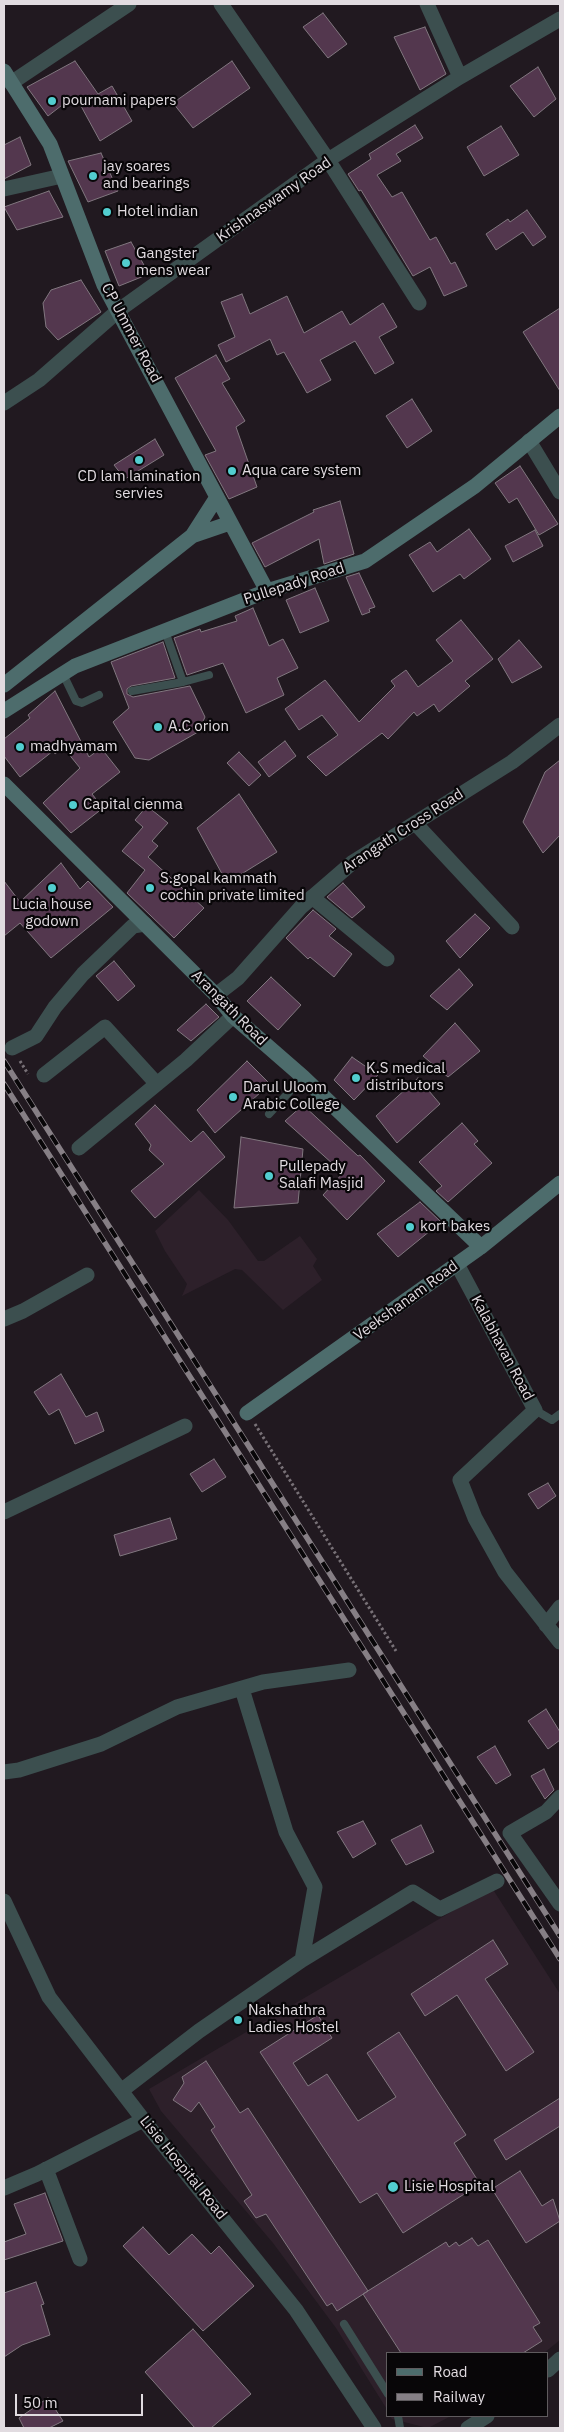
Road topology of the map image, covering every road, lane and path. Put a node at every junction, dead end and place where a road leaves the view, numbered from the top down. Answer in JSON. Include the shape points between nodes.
{"nodes":[{"id":1,"x":129,"y":4,"type":"edge"},
{"id":2,"x":221,"y":4,"type":"edge"},
{"id":3,"x":427,"y":4,"type":"edge"},
{"id":4,"x":560,"y":20,"type":"edge"},
{"id":5,"x":8,"y":77,"type":"edge"},
{"id":6,"x":460,"y":77,"type":"junction"},
{"id":7,"x":328,"y":160,"type":"junction"},
{"id":8,"x":62,"y":176,"type":"junction"},
{"id":9,"x":4,"y":189,"type":"edge"},
{"id":10,"x":419,"y":303,"type":"dead end"},
{"id":11,"x":119,"y":310,"type":"junction"},
{"id":12,"x":4,"y":403,"type":"edge"},
{"id":13,"x":560,"y":416,"type":"edge"},
{"id":14,"x":528,"y":442,"type":"junction"},
{"id":15,"x":560,"y":492,"type":"edge"},
{"id":16,"x":217,"y":497,"type":"junction"},
{"id":17,"x":230,"y":523,"type":"junction"},
{"id":18,"x":192,"y":536,"type":"junction"},
{"id":19,"x":267,"y":591,"type":"junction"},
{"id":20,"x":164,"y":631,"type":"junction"},
{"id":21,"x":63,"y":674,"type":"junction"},
{"id":22,"x":209,"y":675,"type":"dead end"},
{"id":23,"x":182,"y":682,"type":"junction"},
{"id":24,"x":4,"y":685,"type":"edge"},
{"id":25,"x":132,"y":691,"type":"dead end"},
{"id":26,"x":99,"y":695,"type":"dead end"},
{"id":27,"x":4,"y":712,"type":"edge"},
{"id":28,"x":560,"y":725,"type":"edge"},
{"id":29,"x":4,"y":784,"type":"edge"},
{"id":30,"x":415,"y":823,"type":"junction"},
{"id":31,"x":312,"y":897,"type":"junction"},
{"id":32,"x":145,"y":924,"type":"junction"},
{"id":33,"x":512,"y":927,"type":"dead end"},
{"id":34,"x":387,"y":959,"type":"dead end"},
{"id":35,"x":216,"y":995,"type":"junction"},
{"id":36,"x":233,"y":1016,"type":"junction"},
{"id":37,"x":12,"y":1048,"type":"joint"},
{"id":38,"x":37,"y":1077,"type":"joint"},
{"id":39,"x":303,"y":1077,"type":"junction"},
{"id":40,"x":157,"y":1084,"type":"junction"},
{"id":41,"x":269,"y":1114,"type":"dead end"},
{"id":42,"x":79,"y":1148,"type":"dead end"},
{"id":43,"x":560,"y":1183,"type":"edge"},
{"id":44,"x":481,"y":1247,"type":"junction"},
{"id":45,"x":457,"y":1264,"type":"junction"},
{"id":46,"x":87,"y":1275,"type":"dead end"},
{"id":47,"x":4,"y":1319,"type":"edge"},
{"id":48,"x":534,"y":1410,"type":"junction"},
{"id":49,"x":247,"y":1413,"type":"joint"},
{"id":50,"x":560,"y":1414,"type":"edge"},
{"id":51,"x":184,"y":1426,"type":"dead end"},
{"id":52,"x":4,"y":1512,"type":"edge"},
{"id":53,"x":560,"y":1607,"type":"edge"},
{"id":54,"x":546,"y":1625,"type":"junction"},
{"id":55,"x":560,"y":1642,"type":"edge"},
{"id":56,"x":396,"y":1651,"type":"dead end"},
{"id":57,"x":349,"y":1670,"type":"dead end"},
{"id":58,"x":242,"y":1688,"type":"junction"},
{"id":59,"x":4,"y":1772,"type":"edge"},
{"id":60,"x":560,"y":1797,"type":"edge"},
{"id":61,"x":497,"y":1881,"type":"dead end"},
{"id":62,"x":4,"y":1901,"type":"edge"},
{"id":63,"x":560,"y":1904,"type":"edge"},
{"id":64,"x":302,"y":1960,"type":"junction"},
{"id":65,"x":122,"y":2091,"type":"junction"},
{"id":66,"x":143,"y":2120,"type":"junction"},
{"id":67,"x":46,"y":2169,"type":"junction"},
{"id":68,"x":4,"y":2188,"type":"edge"},
{"id":69,"x":80,"y":2259,"type":"dead end"},
{"id":70,"x":344,"y":2324,"type":"dead end"},
{"id":71,"x":560,"y":2359,"type":"edge"},
{"id":72,"x":549,"y":2369,"type":"edge"},
{"id":73,"x":386,"y":2391,"type":"edge"},
{"id":74,"x":485,"y":2417,"type":"edge"},
{"id":75,"x":374,"y":2428,"type":"edge"},
{"id":76,"x":468,"y":2428,"type":"edge"}],
"edges":[{"from":1,"to":5,"type":"street"},
{"from":2,"to":7,"type":"street"},
{"from":3,"to":6,"type":"street"},
{"from":4,"to":6,"type":"street","name":"Krishnaswamy Road"},
{"from":5,"to":8,"type":"street","name":"CP Ummer Road","via":[[50,144]]},
{"from":6,"to":7,"type":"street","name":"Krishnaswamy Road"},
{"from":7,"to":10,"type":"street"},
{"from":7,"to":11,"type":"street","name":"Krishnaswamy Road"},
{"from":8,"to":9,"type":"street"},
{"from":8,"to":11,"type":"street","name":"CP Ummer Road","via":[[104,285]]},
{"from":11,"to":12,"type":"street","name":"Krishnaswamy Road","via":[[39,380]]},
{"from":11,"to":16,"type":"street","name":"CP Ummer Road"},
{"from":13,"to":14,"type":"street","name":"Pullepady Road"},
{"from":14,"to":15,"type":"street"},
{"from":14,"to":19,"type":"street","name":"Pullepady Road","via":[[475,486],[366,561]]},
{"from":16,"to":17,"type":"street","name":"CP Ummer Road"},
{"from":16,"to":18,"type":"street"},
{"from":17,"to":18,"type":"street"},
{"from":17,"to":19,"type":"street","name":"CP Ummer Road"},
{"from":18,"to":24,"type":"street"},
{"from":19,"to":20,"type":"street","name":"Pullepady Road"},
{"from":20,"to":21,"type":"street","name":"Pullepady Road","via":[[75,666]]},
{"from":20,"to":23,"type":"lane"},
{"from":21,"to":26,"type":"lane","via":[[76,701],[82,703]]},
{"from":21,"to":27,"type":"street","name":"Pullepady Road"},
{"from":22,"to":23,"type":"lane"},
{"from":23,"to":25,"type":"lane"},
{"from":28,"to":30,"type":"street","name":"Arangath Cross Road","via":[[512,762]]},
{"from":29,"to":32,"type":"street","name":"Arangath Road"},
{"from":30,"to":31,"type":"street","name":"Arangath Cross Road","via":[[353,862]]},
{"from":30,"to":33,"type":"street"},
{"from":31,"to":34,"type":"street"},
{"from":31,"to":35,"type":"street","name":"Arangath Cross Road","via":[[238,978]]},
{"from":32,"to":35,"type":"street","name":"Arangath Road"},
{"from":32,"to":37,"type":"street","via":[[134,926],[83,974],[36,1036]]},
{"from":35,"to":36,"type":"street","name":"Arangath Road"},
{"from":36,"to":39,"type":"street","name":"Arangath Road"},
{"from":36,"to":40,"type":"street"},
{"from":37,"to":38,"type":"path"},
{"from":38,"to":40,"type":"street","via":[[105,1027]]},
{"from":39,"to":41,"type":"lane"},
{"from":39,"to":44,"type":"street","name":"Arangath Road"},
{"from":40,"to":42,"type":"street"},
{"from":43,"to":44,"type":"street","name":"Veekshanam Road"},
{"from":44,"to":45,"type":"street","name":"Veekshanam Road"},
{"from":45,"to":48,"type":"street","name":"Kalabhavan Road"},
{"from":45,"to":49,"type":"street","name":"Veekshanam Road"},
{"from":46,"to":47,"type":"street"},
{"from":48,"to":50,"type":"lane","via":[[552,1420]]},
{"from":48,"to":54,"type":"street","name":"Kalabhavan Road","via":[[460,1480],[475,1518],[505,1572]]},
{"from":49,"to":56,"type":"path"},
{"from":51,"to":52,"type":"street"},
{"from":53,"to":54,"type":"street"},
{"from":54,"to":55,"type":"street","name":"Kalabhavan Road"},
{"from":57,"to":58,"type":"street"},
{"from":58,"to":59,"type":"street","via":[[177,1707],[101,1744]]},
{"from":58,"to":64,"type":"street","via":[[286,1832],[315,1887]]},
{"from":60,"to":63,"type":"street","via":[[546,1812],[510,1833]]},
{"from":61,"to":64,"type":"street","via":[[440,1909],[413,1892]]},
{"from":62,"to":65,"type":"street","name":"Lisie Hospital Road","via":[[50,1997]]},
{"from":64,"to":65,"type":"street","via":[[199,2031]]},
{"from":65,"to":66,"type":"street","name":"Lisie Hospital Road"},
{"from":66,"to":67,"type":"street"},
{"from":66,"to":75,"type":"street","name":"Lisie Hospital Road","via":[[296,2310]]},
{"from":67,"to":68,"type":"street"},
{"from":67,"to":69,"type":"street"},
{"from":70,"to":73,"type":"lane"},
{"from":71,"to":72,"type":"street"},
{"from":74,"to":76,"type":"street"}]}
